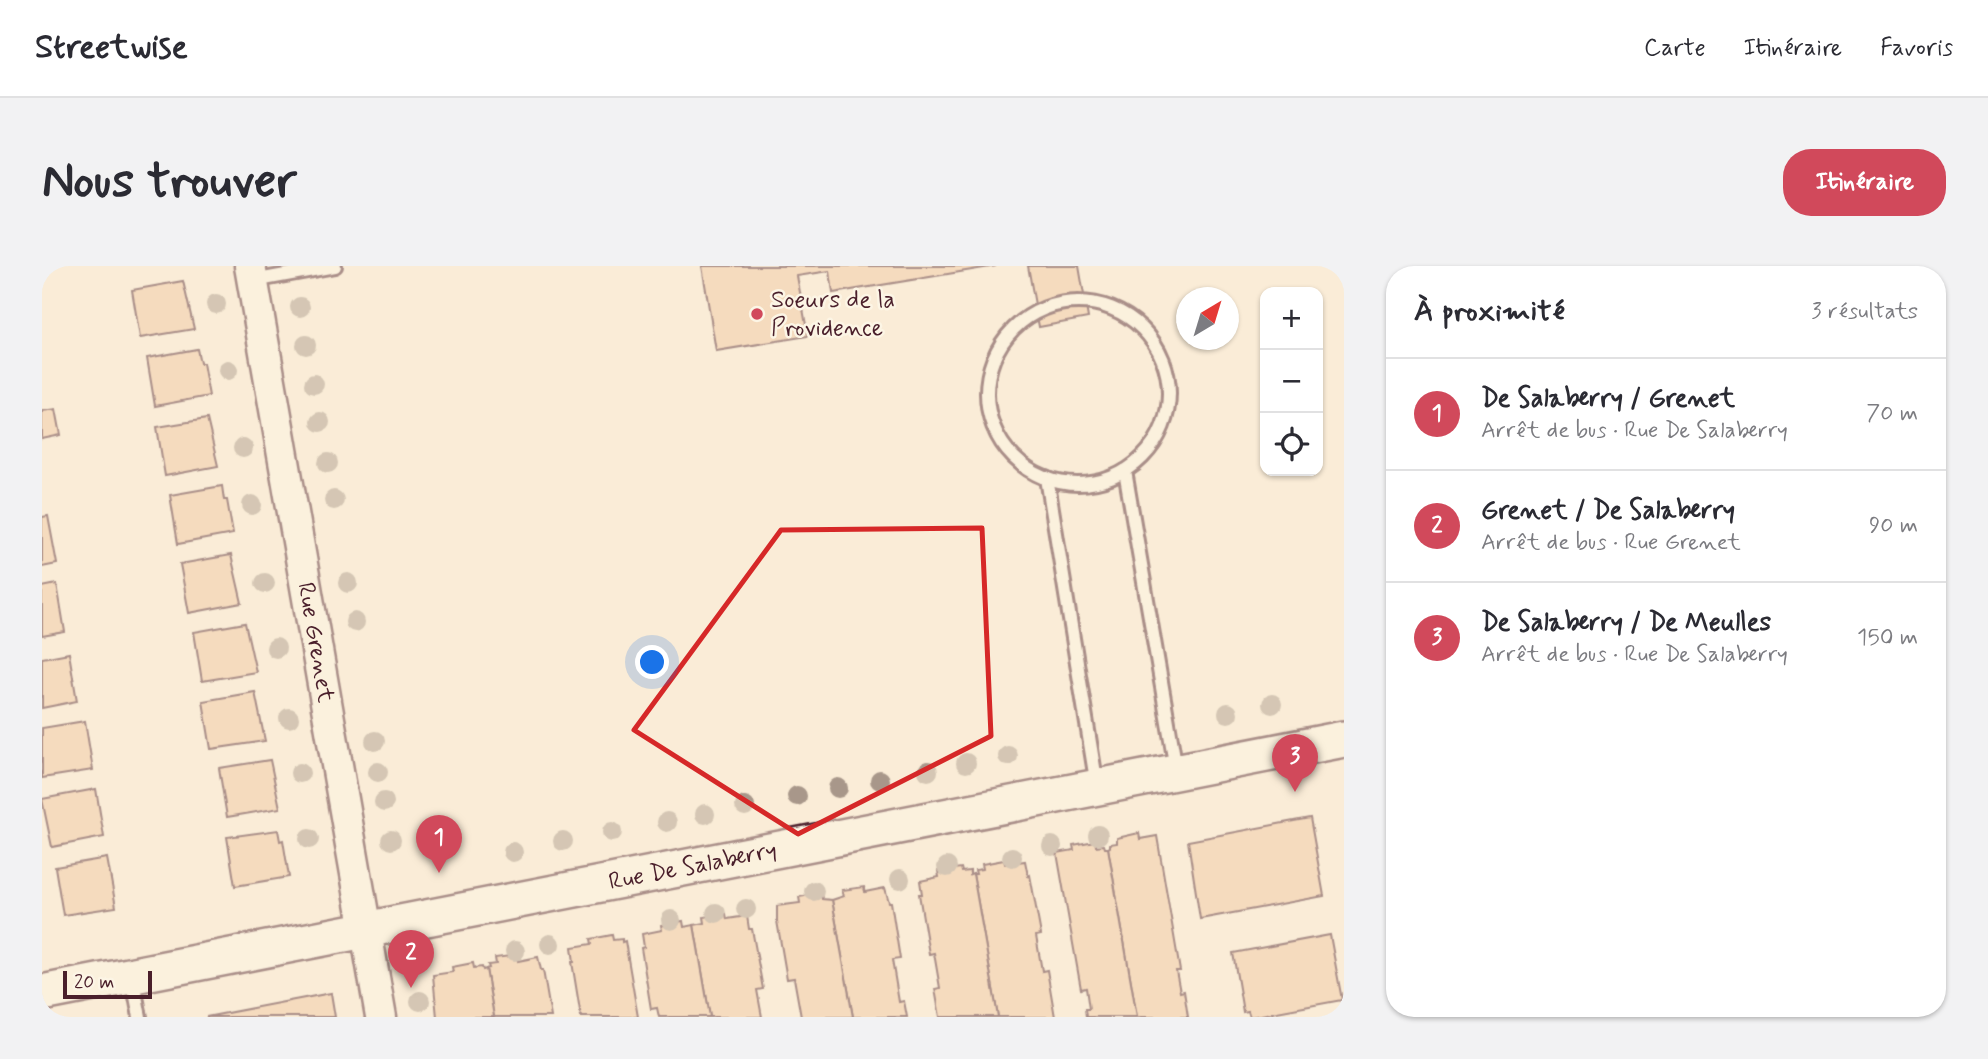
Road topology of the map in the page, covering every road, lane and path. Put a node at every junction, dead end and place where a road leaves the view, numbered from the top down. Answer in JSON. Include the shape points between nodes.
{"nodes":[{"id":1,"x":335,"y":266,"type":"edge"},
{"id":2,"x":251,"y":273,"type":"edge"},
{"id":3,"x":1125,"y":471,"type":"junction"},
{"id":4,"x":1047,"y":478,"type":"junction"},
{"id":5,"x":1344,"y":739,"type":"edge"},
{"id":6,"x":1177,"y":773,"type":"junction"},
{"id":7,"x":1098,"y":788,"type":"junction"},
{"id":8,"x":366,"y":930,"type":"junction"},
{"id":9,"x":131,"y":975,"type":"junction"},
{"id":10,"x":42,"y":993,"type":"edge"},
{"id":11,"x":140,"y":1017,"type":"edge"},
{"id":12,"x":381,"y":1017,"type":"edge"}],
"edges":[{"from":1,"to":2,"type":"lane"},
{"from":2,"to":8,"type":"street","name":"Rue Grenet"},
{"from":3,"to":4,"type":"lane","via":[[1100,481],[1074,484]]},
{"from":3,"to":4,"type":"lane","via":[[1149,451],[1164,425],[1170,395],[1165,364],[1151,337],[1129,316],[1100,304],[1070,302],[1040,309],[1015,327],[996,352],[988,381],[989,411],[1000,440],[1020,463]]},
{"from":3,"to":6,"type":"lane"},
{"from":4,"to":7,"type":"lane"},
{"from":5,"to":6,"type":"main road","name":"Rue De Salaberry"},
{"from":6,"to":7,"type":"main road","name":"Rue De Salaberry"},
{"from":7,"to":8,"type":"main road","name":"Rue De Salaberry"},
{"from":8,"to":9,"type":"main road","name":"Rue De Salaberry"},
{"from":8,"to":12,"type":"street","name":"Rue Grenet"},
{"from":9,"to":10,"type":"main road","name":"Rue De Salaberry"},
{"from":9,"to":11,"type":"lane"}]}
